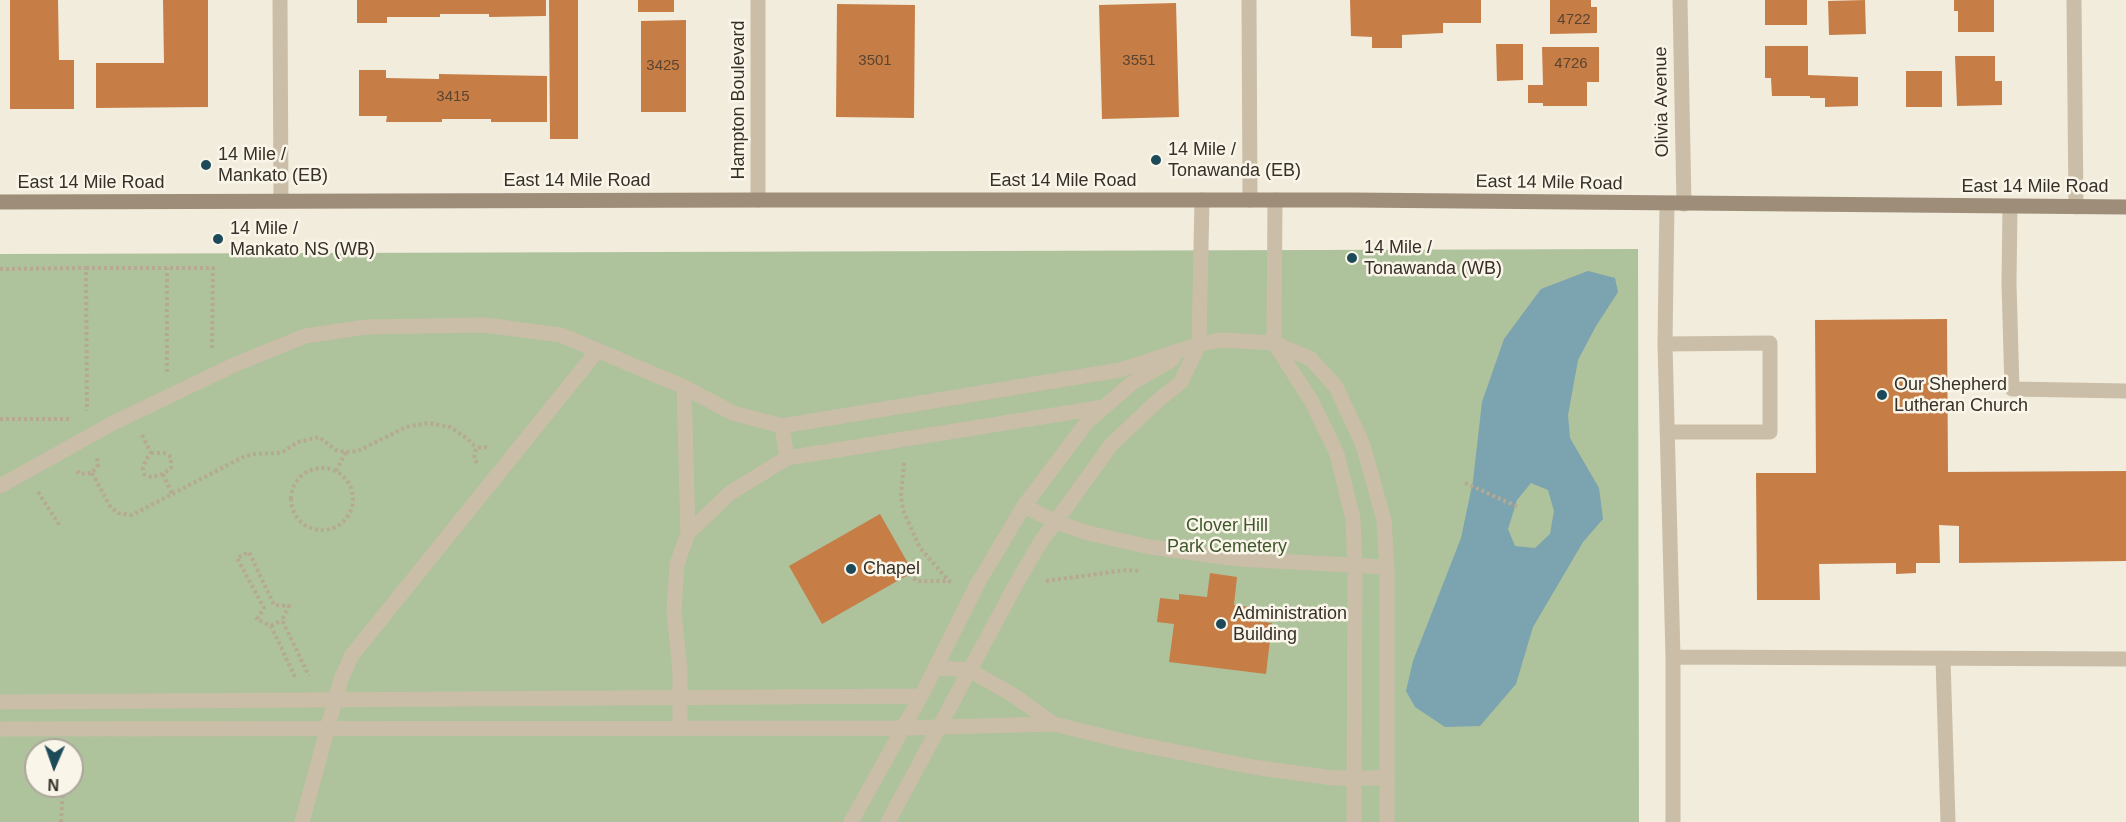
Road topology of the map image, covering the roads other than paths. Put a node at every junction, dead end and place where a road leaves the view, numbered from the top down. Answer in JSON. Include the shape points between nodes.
{"nodes":[{"id":1,"x":280,"y":0,"type":"edge"},
{"id":2,"x":758,"y":0,"type":"edge"},
{"id":3,"x":1249,"y":0,"type":"edge"},
{"id":4,"x":1680,"y":0,"type":"edge"},
{"id":5,"x":2074,"y":0,"type":"edge"},
{"id":6,"x":758,"y":200,"type":"junction"},
{"id":7,"x":1202,"y":200,"type":"junction"},
{"id":8,"x":1250,"y":200,"type":"junction"},
{"id":9,"x":1275,"y":200,"type":"junction"},
{"id":10,"x":281,"y":201,"type":"junction"},
{"id":11,"x":0,"y":202,"type":"edge"},
{"id":12,"x":1667,"y":204,"type":"junction"},
{"id":13,"x":1684,"y":204,"type":"junction"},
{"id":14,"x":2010,"y":207,"type":"junction"},
{"id":15,"x":2076,"y":207,"type":"junction"},
{"id":16,"x":2126,"y":207,"type":"edge"},
{"id":17,"x":1274,"y":343,"type":"junction"},
{"id":18,"x":1199,"y":344,"type":"junction"},
{"id":19,"x":1665,"y":344,"type":"junction"},
{"id":20,"x":598,"y":350,"type":"junction"},
{"id":21,"x":684,"y":387,"type":"junction"},
{"id":22,"x":2126,"y":391,"type":"edge"},
{"id":23,"x":1104,"y":407,"type":"junction"},
{"id":24,"x":782,"y":426,"type":"junction"},
{"id":25,"x":1667,"y":432,"type":"junction"},
{"id":26,"x":787,"y":458,"type":"junction"},
{"id":27,"x":0,"y":486,"type":"edge"},
{"id":28,"x":1024,"y":506,"type":"junction"},
{"id":29,"x":1056,"y":522,"type":"junction"},
{"id":30,"x":688,"y":533,"type":"junction"},
{"id":31,"x":1355,"y":566,"type":"junction"},
{"id":32,"x":1387,"y":567,"type":"junction"},
{"id":33,"x":1673,"y":657,"type":"junction"},
{"id":34,"x":1943,"y":659,"type":"junction"},
{"id":35,"x":2126,"y":659,"type":"edge"},
{"id":36,"x":936,"y":668,"type":"junction"},
{"id":37,"x":969,"y":670,"type":"junction"},
{"id":38,"x":680,"y":696,"type":"junction"},
{"id":39,"x":921,"y":696,"type":"junction"},
{"id":40,"x":321,"y":701,"type":"junction"},
{"id":41,"x":0,"y":702,"type":"edge"},
{"id":42,"x":1054,"y":724,"type":"junction"},
{"id":43,"x":903,"y":728,"type":"junction"},
{"id":44,"x":938,"y":728,"type":"junction"},
{"id":45,"x":0,"y":729,"type":"edge"},
{"id":46,"x":327,"y":729,"type":"junction"},
{"id":47,"x":680,"y":729,"type":"junction"},
{"id":48,"x":1354,"y":778,"type":"junction"},
{"id":49,"x":1388,"y":778,"type":"junction"},
{"id":50,"x":302,"y":822,"type":"edge"},
{"id":51,"x":851,"y":822,"type":"edge"},
{"id":52,"x":888,"y":822,"type":"edge"},
{"id":53,"x":1354,"y":822,"type":"edge"},
{"id":54,"x":1387,"y":822,"type":"edge"},
{"id":55,"x":1673,"y":822,"type":"edge"},
{"id":56,"x":1948,"y":822,"type":"edge"}],
"edges":[{"from":1,"to":10,"type":"street"},
{"from":2,"to":6,"type":"street","name":"Hampton Boulevard"},
{"from":3,"to":8,"type":"street"},
{"from":4,"to":13,"type":"street","name":"Olivia Avenue"},
{"from":5,"to":15,"type":"street"},
{"from":6,"to":7,"type":"main road","name":"East 14 Mile Road"},
{"from":6,"to":10,"type":"main road","name":"East 14 Mile Road"},
{"from":7,"to":8,"type":"main road","name":"East 14 Mile Road"},
{"from":7,"to":18,"type":"street"},
{"from":8,"to":9,"type":"main road","name":"East 14 Mile Road"},
{"from":9,"to":12,"type":"main road","name":"East 14 Mile Road"},
{"from":9,"to":17,"type":"street"},
{"from":10,"to":11,"type":"main road","name":"East 14 Mile Road"},
{"from":12,"to":13,"type":"main road","name":"East 14 Mile Road"},
{"from":12,"to":19,"type":"street"},
{"from":13,"to":14,"type":"main road","name":"East 14 Mile Road"},
{"from":14,"to":15,"type":"main road","name":"East 14 Mile Road"},
{"from":14,"to":22,"type":"street","via":[[2012,389]]},
{"from":15,"to":16,"type":"main road","name":"East 14 Mile Road"},
{"from":17,"to":18,"type":"street","via":[[1222,340]]},
{"from":17,"to":31,"type":"street","via":[[1312,402],[1337,454],[1353,519]]},
{"from":17,"to":32,"type":"street","via":[[1311,359],[1336,387],[1363,445],[1384,520]]},
{"from":18,"to":23,"type":"street","via":[[1132,383]]},
{"from":18,"to":24,"type":"street","via":[[1120,370]]},
{"from":18,"to":29,"type":"street","via":[[1181,382],[1111,445]]},
{"from":19,"to":25,"type":"street"},
{"from":19,"to":25,"type":"street","via":[[1770,344],[1770,432]]},
{"from":20,"to":21,"type":"street"},
{"from":20,"to":27,"type":"street","via":[[561,335],[484,325],[366,327],[304,336],[211,375],[113,423]]},
{"from":20,"to":40,"type":"street","via":[[352,655],[341,679]]},
{"from":21,"to":24,"type":"street","via":[[733,412]]},
{"from":21,"to":30,"type":"street"},
{"from":23,"to":26,"type":"street"},
{"from":23,"to":28,"type":"street","via":[[1088,422]]},
{"from":24,"to":26,"type":"street"},
{"from":25,"to":33,"type":"street"},
{"from":26,"to":30,"type":"street","via":[[730,493]]},
{"from":28,"to":29,"type":"street"},
{"from":28,"to":36,"type":"street","via":[[978,583]]},
{"from":29,"to":31,"type":"street","via":[[1173,551]]},
{"from":29,"to":37,"type":"street","via":[[1014,586]]},
{"from":30,"to":38,"type":"street","via":[[677,564],[674,612]]},
{"from":31,"to":32,"type":"street"},
{"from":31,"to":48,"type":"street"},
{"from":32,"to":49,"type":"street"},
{"from":33,"to":34,"type":"street"},
{"from":33,"to":55,"type":"street"},
{"from":34,"to":35,"type":"street"},
{"from":34,"to":56,"type":"street"},
{"from":36,"to":37,"type":"street"},
{"from":36,"to":39,"type":"street"},
{"from":37,"to":42,"type":"street"},
{"from":37,"to":44,"type":"street"},
{"from":38,"to":39,"type":"street"},
{"from":38,"to":40,"type":"street"},
{"from":38,"to":47,"type":"street"},
{"from":39,"to":43,"type":"street"},
{"from":40,"to":41,"type":"street"},
{"from":40,"to":46,"type":"street"},
{"from":42,"to":44,"type":"street"},
{"from":42,"to":48,"type":"street","via":[[1253,767]]},
{"from":43,"to":44,"type":"street"},
{"from":43,"to":47,"type":"street"},
{"from":43,"to":51,"type":"street"},
{"from":44,"to":52,"type":"street"},
{"from":45,"to":46,"type":"street"},
{"from":46,"to":47,"type":"street"},
{"from":46,"to":50,"type":"street"},
{"from":48,"to":49,"type":"street"},
{"from":48,"to":53,"type":"street"},
{"from":49,"to":54,"type":"street"}]}
